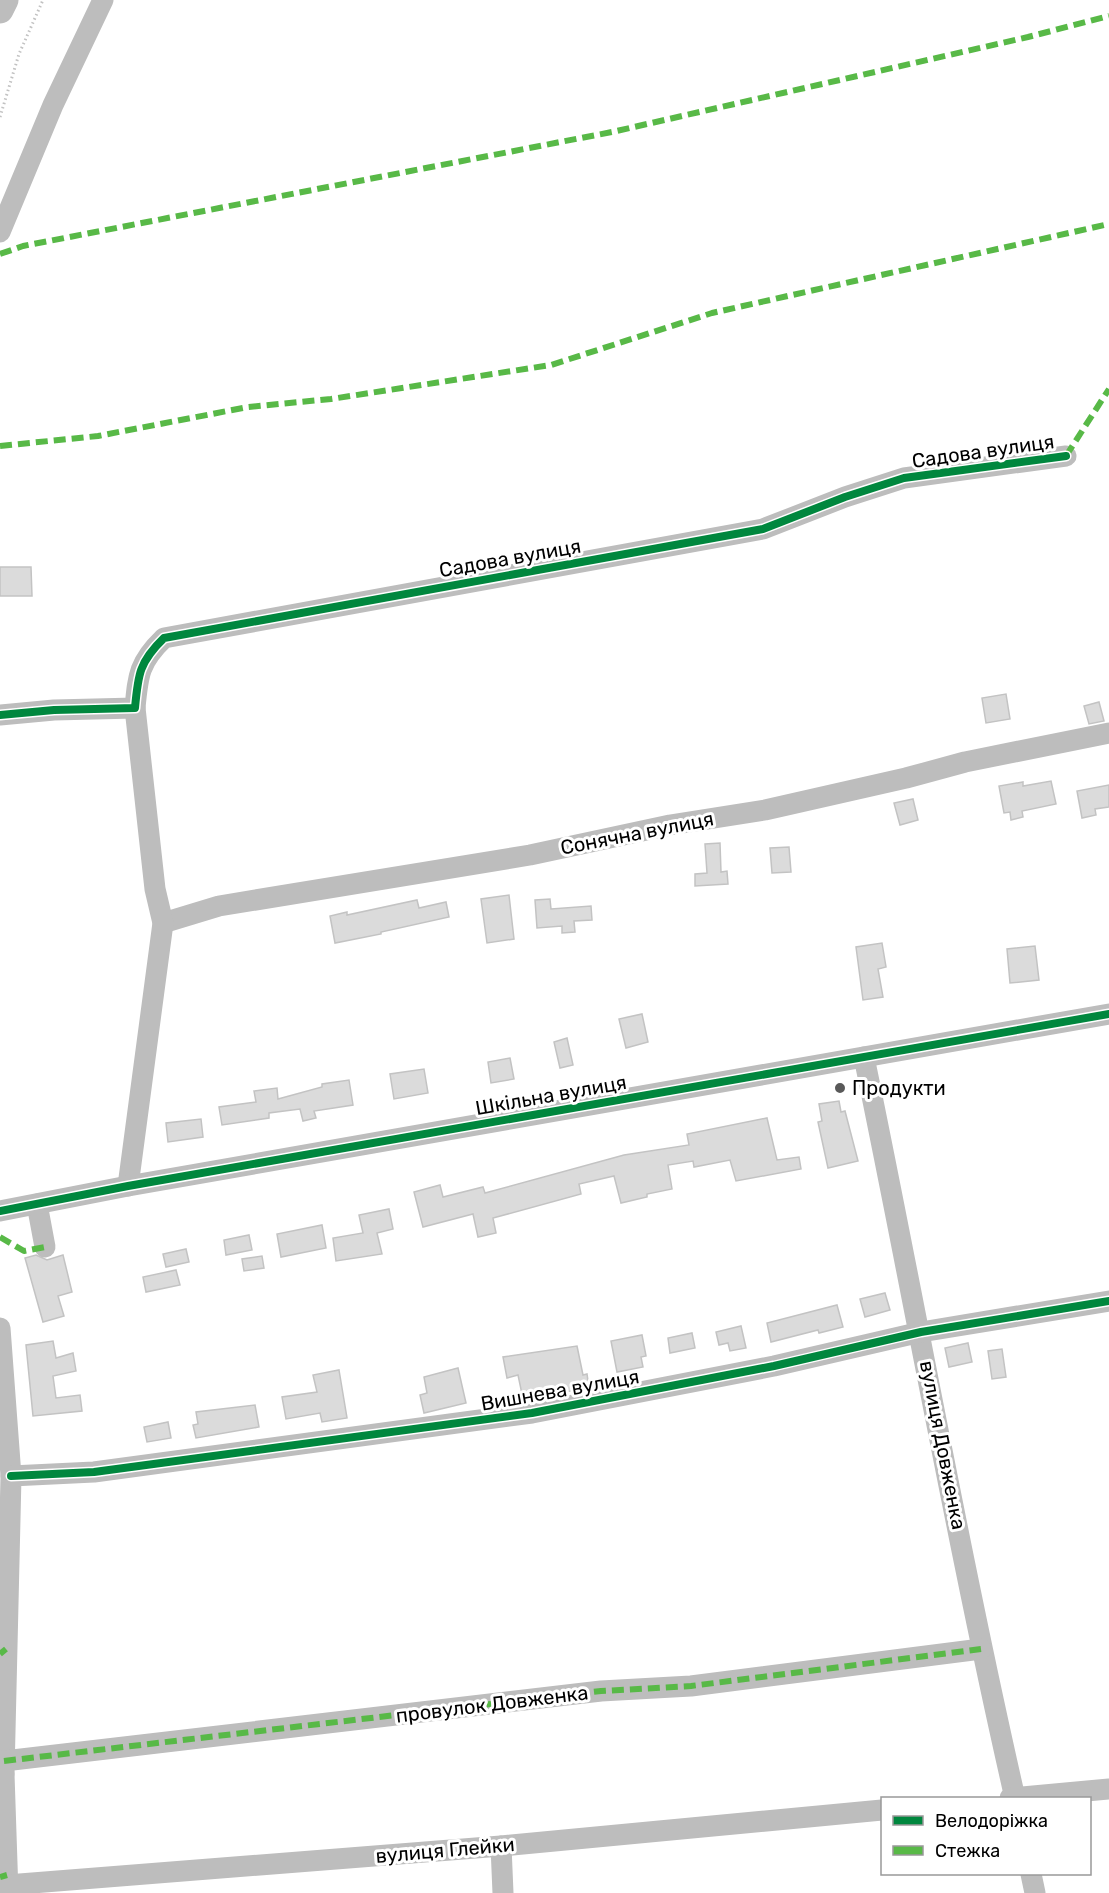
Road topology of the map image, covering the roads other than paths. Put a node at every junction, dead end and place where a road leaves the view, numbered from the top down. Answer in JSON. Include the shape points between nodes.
{"nodes":[{"id":1,"x":4,"y":0,"type":"edge"},
{"id":2,"x":103,"y":0,"type":"edge"},
{"id":3,"x":0,"y":10,"type":"edge"},
{"id":4,"x":0,"y":232,"type":"edge"},
{"id":5,"x":1066,"y":456,"type":"dead end"},
{"id":6,"x":135,"y":708,"type":"junction"},
{"id":7,"x":0,"y":716,"type":"edge"},
{"id":8,"x":1109,"y":733,"type":"edge"},
{"id":9,"x":163,"y":922,"type":"junction"},
{"id":10,"x":1109,"y":1014,"type":"edge"},
{"id":11,"x":864,"y":1057,"type":"junction"},
{"id":12,"x":128,"y":1186,"type":"junction"},
{"id":13,"x":37,"y":1204,"type":"junction"},
{"id":14,"x":0,"y":1211,"type":"edge"},
{"id":15,"x":45,"y":1247,"type":"dead end"},
{"id":16,"x":1109,"y":1301,"type":"edge"},
{"id":17,"x":0,"y":1328,"type":"edge"},
{"id":18,"x":921,"y":1332,"type":"junction"},
{"id":19,"x":11,"y":1476,"type":"junction"},
{"id":20,"x":981,"y":1649,"type":"junction"},
{"id":21,"x":3,"y":1712,"type":"edge"},
{"id":22,"x":2,"y":1770,"type":"edge"},
{"id":23,"x":1109,"y":1789,"type":"edge"},
{"id":24,"x":1015,"y":1797,"type":"edge"},
{"id":25,"x":1025,"y":1797,"type":"edge"},
{"id":26,"x":881,"y":1810,"type":"edge"},
{"id":27,"x":501,"y":1846,"type":"junction"},
{"id":28,"x":1031,"y":1875,"type":"edge"},
{"id":29,"x":7,"y":1889,"type":"edge"},
{"id":30,"x":503,"y":1893,"type":"edge"},
{"id":31,"x":1035,"y":1893,"type":"edge"}],
"edges":[{"from":1,"to":3,"type":"main road"},
{"from":2,"to":4,"type":"street","via":[[53,105]]},
{"from":5,"to":6,"type":"street","name":"Садова вулиця","via":[[904,478],[763,529],[164,638],[146,656],[137,681]]},
{"from":6,"to":7,"type":"street"},
{"from":6,"to":9,"type":"street","name":"Садова вулиця"},
{"from":8,"to":9,"type":"street","name":"Сонячна вулиця","via":[[965,762],[765,810],[670,825],[530,855],[219,906]]},
{"from":9,"to":12,"type":"street","name":"Садова вулиця"},
{"from":10,"to":11,"type":"street","name":"Шкільна вулиця"},
{"from":11,"to":12,"type":"street","name":"Шкільна вулиця"},
{"from":11,"to":18,"type":"street","name":"вулиця Довженка"},
{"from":12,"to":13,"type":"street","name":"Шкільна вулиця"},
{"from":13,"to":14,"type":"street","name":"Шкільна вулиця"},
{"from":13,"to":15,"type":"street"},
{"from":16,"to":18,"type":"street","name":"Вишнева вулиця"},
{"from":17,"to":19,"type":"street"},
{"from":18,"to":19,"type":"street","name":"Вишнева вулиця","via":[[763,1368],[532,1413],[106,1470]]},
{"from":18,"to":20,"type":"street","name":"вулиця Довженка"},
{"from":19,"to":21,"type":"street"},
{"from":20,"to":22,"type":"street","name":"провулок Довженка","via":[[692,1686],[601,1691]]},
{"from":20,"to":24,"type":"street","name":"вулиця Довженка"},
{"from":21,"to":22,"type":"street"},
{"from":22,"to":29,"type":"street"},
{"from":23,"to":25,"type":"street"},
{"from":26,"to":27,"type":"street","name":"вулиця Глейки"},
{"from":27,"to":29,"type":"street","name":"вулиця Глейки"},
{"from":27,"to":30,"type":"street"},
{"from":28,"to":31,"type":"street"}]}
